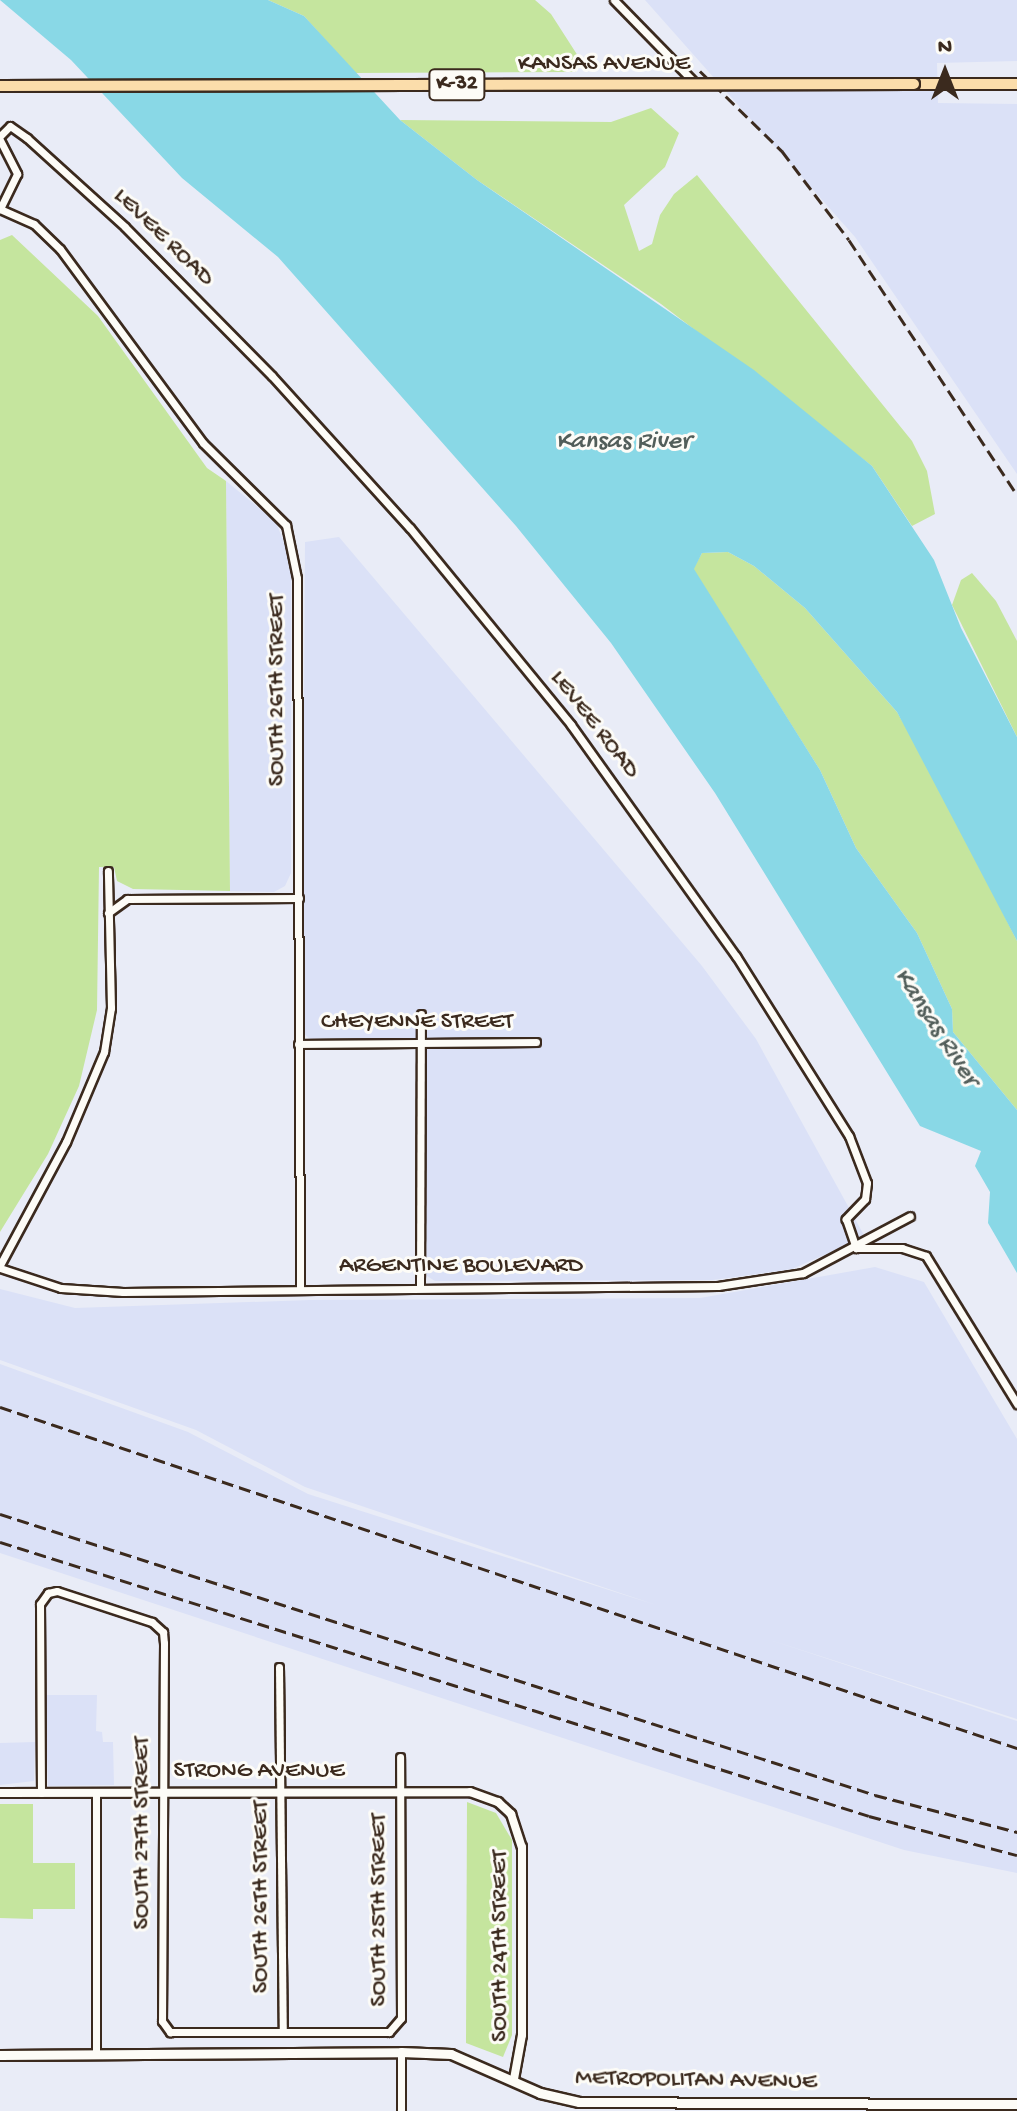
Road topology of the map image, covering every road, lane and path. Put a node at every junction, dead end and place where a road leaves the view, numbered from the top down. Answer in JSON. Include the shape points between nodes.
{"nodes":[{"id":1,"x":614,"y":0,"type":"edge"},
{"id":2,"x":1017,"y":84,"type":"edge"},
{"id":3,"x":0,"y":86,"type":"edge"},
{"id":4,"x":700,"y":88,"type":"dead end"},
{"id":5,"x":0,"y":138,"type":"edge"},
{"id":6,"x":0,"y":209,"type":"edge"},
{"id":7,"x":108,"y":871,"type":"dead end"},
{"id":8,"x":299,"y":898,"type":"junction"},
{"id":9,"x":108,"y":913,"type":"junction"},
{"id":10,"x":421,"y":1014,"type":"dead end"},
{"id":11,"x":422,"y":1041,"type":"junction"},
{"id":12,"x":536,"y":1042,"type":"dead end"},
{"id":13,"x":298,"y":1044,"type":"junction"},
{"id":14,"x":910,"y":1216,"type":"dead end"},
{"id":15,"x":856,"y":1248,"type":"junction"},
{"id":16,"x":0,"y":1266,"type":"edge"},
{"id":17,"x":300,"y":1287,"type":"junction"},
{"id":18,"x":420,"y":1287,"type":"junction"},
{"id":19,"x":1017,"y":1404,"type":"edge"},
{"id":20,"x":279,"y":1667,"type":"dead end"},
{"id":21,"x":400,"y":1757,"type":"dead end"},
{"id":22,"x":96,"y":1792,"type":"junction"},
{"id":23,"x":162,"y":1792,"type":"junction"},
{"id":24,"x":282,"y":1792,"type":"junction"},
{"id":25,"x":400,"y":1792,"type":"junction"},
{"id":26,"x":0,"y":1793,"type":"edge"},
{"id":27,"x":41,"y":1793,"type":"junction"},
{"id":28,"x":511,"y":1814,"type":"joint"},
{"id":29,"x":283,"y":2031,"type":"junction"},
{"id":30,"x":401,"y":2052,"type":"junction"},
{"id":31,"x":96,"y":2053,"type":"junction"},
{"id":32,"x":0,"y":2055,"type":"edge"},
{"id":33,"x":514,"y":2079,"type":"junction"},
{"id":34,"x":1017,"y":2104,"type":"edge"},
{"id":35,"x":908,"y":2107,"type":"edge"},
{"id":36,"x":401,"y":2111,"type":"edge"}],
"edges":[{"from":1,"to":4,"type":"street"},
{"from":2,"to":3,"type":"main road","name":"KANSAS AVENUE","number":"K-32","bridge":true},
{"from":5,"to":6,"type":"street","name":"LEVEE ROAD","via":[[17,174]]},
{"from":5,"to":15,"type":"street","name":"LEVEE ROAD","via":[[10,126],[27,138],[125,227],[272,376],[410,528],[571,725],[721,934],[849,1136],[867,1183],[865,1199],[846,1219]]},
{"from":6,"to":8,"type":"street","name":"SOUTH 26TH STREET","via":[[34,224],[60,249],[203,443],[286,525],[297,578]]},
{"from":7,"to":9,"type":"street"},
{"from":8,"to":9,"type":"street","via":[[127,899]]},
{"from":8,"to":13,"type":"street","name":"SOUTH 26TH STREET"},
{"from":9,"to":16,"type":"street","via":[[111,1008],[104,1052],[66,1142]]},
{"from":10,"to":11,"type":"street"},
{"from":11,"to":12,"type":"street","name":"CHEYENNE STREET"},
{"from":11,"to":13,"type":"street","name":"CHEYENNE STREET"},
{"from":11,"to":18,"type":"street"},
{"from":13,"to":17,"type":"street","name":"SOUTH 26TH STREET"},
{"from":14,"to":15,"type":"street","name":"ARGENTINE BOULEVARD"},
{"from":15,"to":18,"type":"street","name":"ARGENTINE BOULEVARD","via":[[803,1273],[718,1286]]},
{"from":15,"to":19,"type":"street","via":[[902,1248],[926,1256]]},
{"from":16,"to":17,"type":"street","name":"ARGENTINE BOULEVARD","via":[[61,1288]]},
{"from":17,"to":18,"type":"street","name":"ARGENTINE BOULEVARD"},
{"from":20,"to":24,"type":"street","name":"SOUTH 26TH STREET"},
{"from":21,"to":25,"type":"street","name":"SOUTH 25TH STREET"},
{"from":22,"to":23,"type":"street","name":"STRONG AVENUE"},
{"from":22,"to":27,"type":"street","name":"STRONG AVENUE"},
{"from":22,"to":31,"type":"street"},
{"from":23,"to":24,"type":"street","name":"STRONG AVENUE"},
{"from":23,"to":27,"type":"street","name":"SOUTH 27TH STREET","via":[[163,1632],[152,1622],[57,1591],[40,1604]]},
{"from":23,"to":29,"type":"street","name":"SOUTH 27TH STREET","via":[[162,2021],[170,2032]]},
{"from":24,"to":25,"type":"street","name":"STRONG AVENUE"},
{"from":24,"to":29,"type":"street","name":"SOUTH 26TH STREET"},
{"from":25,"to":28,"type":"street","name":"STRONG AVENUE","via":[[470,1792],[498,1802]]},
{"from":25,"to":29,"type":"street","name":"SOUTH 25TH STREET","via":[[397,2027],[389,2032]]},
{"from":26,"to":27,"type":"street","name":"STRONG AVENUE"},
{"from":28,"to":33,"type":"street","name":"SOUTH 24TH STREET","via":[[522,1847],[522,2035]]},
{"from":30,"to":31,"type":"main road","name":"METROPOLITAN AVENUE"},
{"from":30,"to":33,"type":"main road","name":"METROPOLITAN AVENUE","via":[[451,2054]]},
{"from":30,"to":36,"type":"street"},
{"from":31,"to":32,"type":"main road","name":"METROPOLITAN AVENUE"},
{"from":33,"to":35,"type":"main road","name":"METROPOLITAN AVENUE","via":[[540,2093],[579,2102]]},
{"from":34,"to":35,"type":"main road","name":"METROPOLITAN AVENUE"}]}
